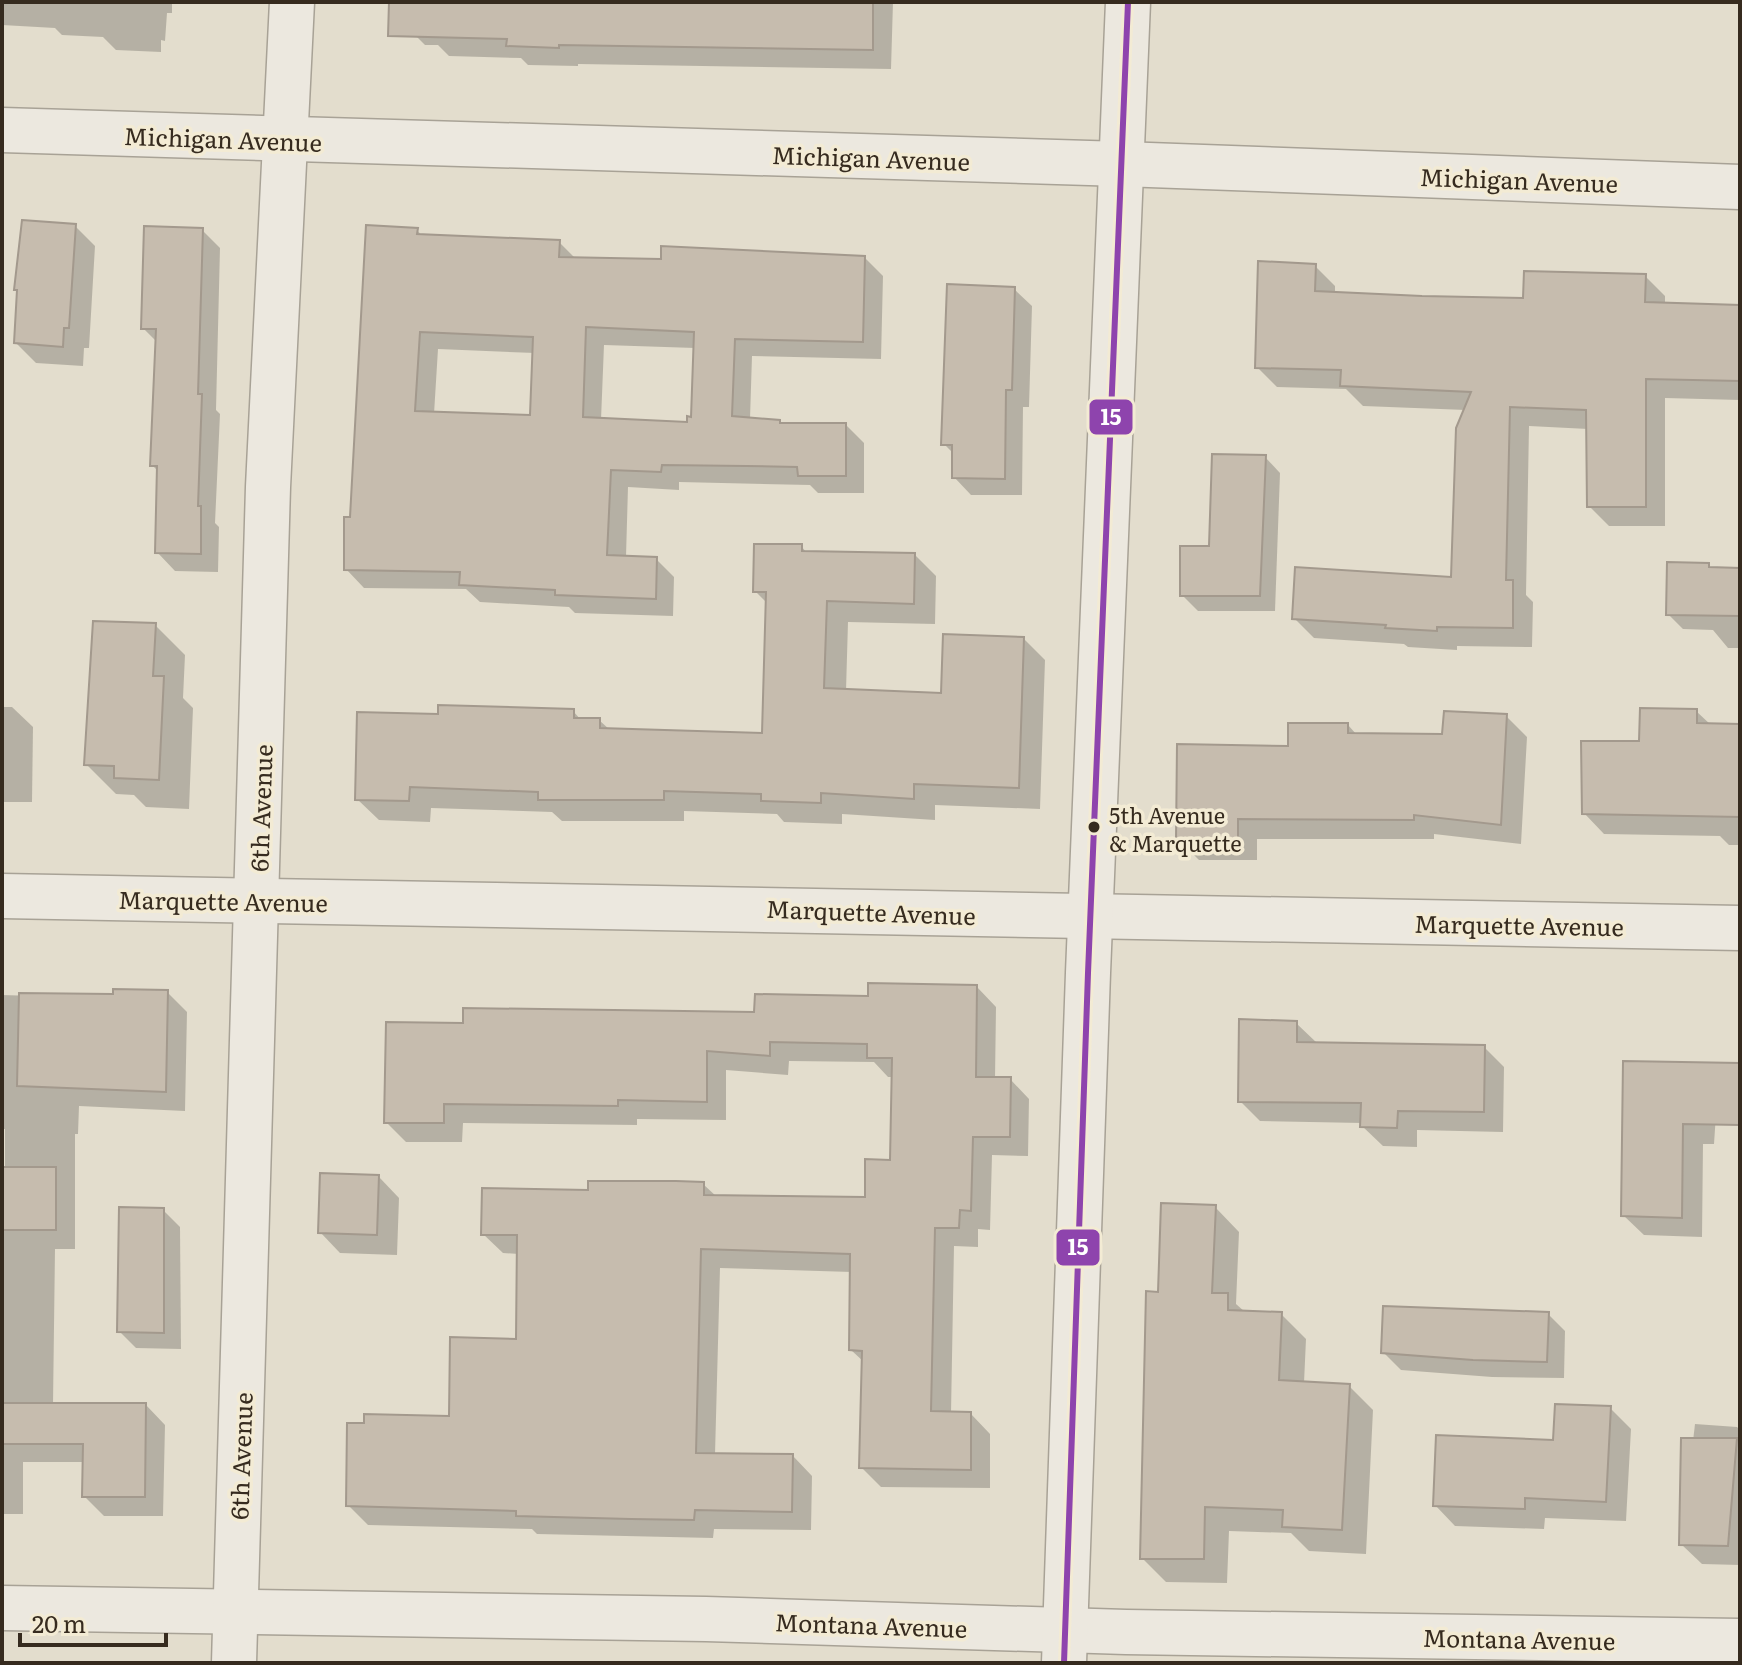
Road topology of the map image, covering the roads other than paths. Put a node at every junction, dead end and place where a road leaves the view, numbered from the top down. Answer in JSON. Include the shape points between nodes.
{"nodes":[{"id":1,"x":292,"y":2,"type":"edge"},
{"id":2,"x":1128,"y":2,"type":"edge"},
{"id":3,"x":2,"y":130,"type":"edge"},
{"id":4,"x":285,"y":139,"type":"junction"},
{"id":5,"x":1122,"y":164,"type":"junction"},
{"id":6,"x":1740,"y":187,"type":"edge"},
{"id":7,"x":2,"y":896,"type":"edge"},
{"id":8,"x":257,"y":902,"type":"junction"},
{"id":9,"x":1091,"y":917,"type":"junction"},
{"id":10,"x":1740,"y":928,"type":"edge"},
{"id":11,"x":2,"y":1608,"type":"edge"},
{"id":12,"x":235,"y":1612,"type":"junction"},
{"id":13,"x":1740,"y":1641,"type":"edge"},
{"id":14,"x":1064,"y":1646,"type":"edge"},
{"id":15,"x":234,"y":1663,"type":"edge"}],
"edges":[{"from":1,"to":4,"type":"street","name":"6th Avenue"},
{"from":2,"to":5,"type":"street"},
{"from":3,"to":4,"type":"street","name":"Michigan Avenue"},
{"from":4,"to":5,"type":"street","name":"Michigan Avenue"},
{"from":4,"to":8,"type":"street","name":"6th Avenue","via":[[268,487]]},
{"from":5,"to":6,"type":"street","name":"Michigan Avenue"},
{"from":5,"to":9,"type":"street"},
{"from":7,"to":8,"type":"street","name":"Marquette Avenue"},
{"from":8,"to":9,"type":"street","name":"Marquette Avenue"},
{"from":8,"to":12,"type":"street","name":"6th Avenue"},
{"from":9,"to":10,"type":"street","name":"Marquette Avenue"},
{"from":9,"to":14,"type":"street"},
{"from":11,"to":12,"type":"street","name":"Montana Avenue"},
{"from":12,"to":14,"type":"street","name":"Montana Avenue","via":[[706,1619]]},
{"from":12,"to":15,"type":"street","name":"6th Avenue"},
{"from":13,"to":14,"type":"street","name":"Montana Avenue"}]}
